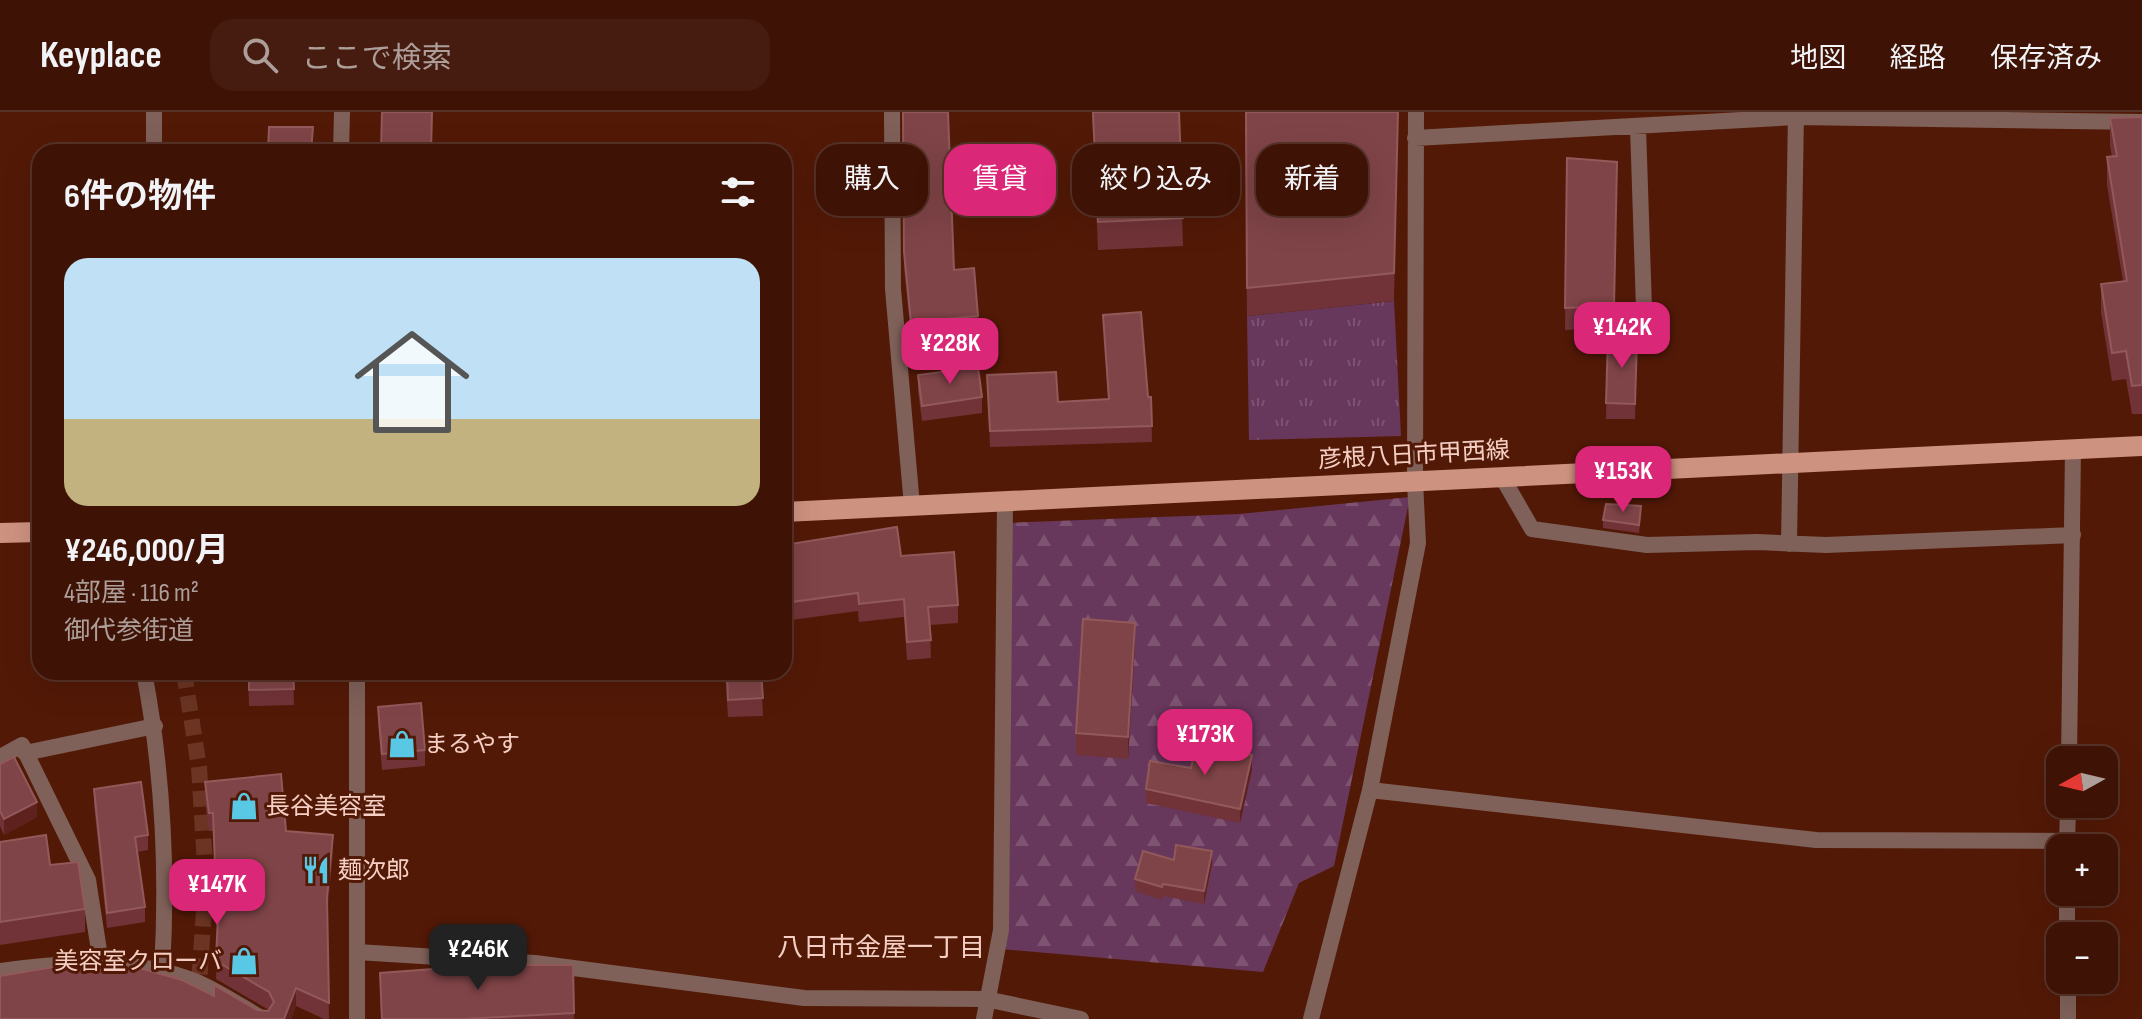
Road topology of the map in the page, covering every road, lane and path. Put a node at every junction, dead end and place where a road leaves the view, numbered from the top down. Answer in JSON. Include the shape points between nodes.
{"nodes":[{"id":1,"x":154,"y":112,"type":"edge"},
{"id":2,"x":342,"y":112,"type":"edge"},
{"id":3,"x":892,"y":112,"type":"edge"},
{"id":4,"x":1416,"y":112,"type":"edge"},
{"id":5,"x":1796,"y":114,"type":"edge"},
{"id":6,"x":2062,"y":117,"type":"edge"},
{"id":7,"x":1611,"y":120,"type":"edge"},
{"id":8,"x":2142,"y":122,"type":"edge"},
{"id":9,"x":1638,"y":127,"type":"junction"},
{"id":10,"x":1415,"y":138,"type":"junction"},
{"id":11,"x":154,"y":144,"type":"edge"},
{"id":12,"x":341,"y":144,"type":"edge"},
{"id":13,"x":1645,"y":339,"type":"dead end"},
{"id":14,"x":2142,"y":446,"type":"edge"},
{"id":15,"x":2073,"y":449,"type":"junction"},
{"id":16,"x":1788,"y":463,"type":"junction"},
{"id":17,"x":1502,"y":477,"type":"junction"},
{"id":18,"x":1415,"y":481,"type":"junction"},
{"id":19,"x":1005,"y":501,"type":"junction"},
{"id":20,"x":912,"y":506,"type":"junction"},
{"id":21,"x":792,"y":512,"type":"edge"},
{"id":22,"x":32,"y":532,"type":"edge"},
{"id":23,"x":0,"y":533,"type":"edge"},
{"id":24,"x":2073,"y":535,"type":"junction"},
{"id":25,"x":1789,"y":544,"type":"junction"},
{"id":26,"x":146,"y":680,"type":"edge"},
{"id":27,"x":357,"y":680,"type":"edge"},
{"id":28,"x":155,"y":726,"type":"junction"},
{"id":29,"x":2069,"y":746,"type":"edge"},
{"id":30,"x":25,"y":753,"type":"junction"},
{"id":31,"x":0,"y":757,"type":"edge"},
{"id":32,"x":1370,"y":790,"type":"junction"},
{"id":33,"x":2046,"y":845,"type":"edge"},
{"id":34,"x":357,"y":952,"type":"junction"},
{"id":35,"x":101,"y":963,"type":"junction"},
{"id":36,"x":162,"y":970,"type":"junction"},
{"id":37,"x":0,"y":971,"type":"edge"},
{"id":38,"x":2068,"y":994,"type":"edge"},
{"id":39,"x":986,"y":999,"type":"junction"},
{"id":40,"x":263,"y":1019,"type":"edge"},
{"id":41,"x":357,"y":1019,"type":"edge"},
{"id":42,"x":984,"y":1019,"type":"edge"},
{"id":43,"x":1081,"y":1019,"type":"edge"},
{"id":44,"x":1311,"y":1019,"type":"edge"},
{"id":45,"x":2068,"y":1019,"type":"edge"}],
"edges":[{"from":1,"to":11,"type":"street"},
{"from":2,"to":12,"type":"street"},
{"from":3,"to":20,"type":"street","via":[[893,289]]},
{"from":4,"to":10,"type":"street"},
{"from":5,"to":6,"type":"street"},
{"from":5,"to":9,"type":"street"},
{"from":5,"to":16,"type":"street"},
{"from":6,"to":8,"type":"street"},
{"from":7,"to":9,"type":"street"},
{"from":7,"to":10,"type":"street"},
{"from":9,"to":13,"type":"street"},
{"from":10,"to":18,"type":"street"},
{"from":14,"to":15,"type":"main road","name":"彦根八日市甲西線"},
{"from":15,"to":16,"type":"main road","name":"彦根八日市甲西線"},
{"from":15,"to":24,"type":"street"},
{"from":16,"to":17,"type":"main road","name":"彦根八日市甲西線"},
{"from":16,"to":25,"type":"street"},
{"from":17,"to":18,"type":"main road","name":"彦根八日市甲西線"},
{"from":17,"to":25,"type":"street","via":[[1532,529],[1647,545]]},
{"from":18,"to":19,"type":"main road","name":"彦根八日市甲西線"},
{"from":18,"to":32,"type":"street","via":[[1418,543]]},
{"from":19,"to":20,"type":"main road","name":"彦根八日市甲西線"},
{"from":19,"to":39,"type":"street","via":[[1001,930]]},
{"from":20,"to":21,"type":"main road","name":"彦根八日市甲西線"},
{"from":22,"to":23,"type":"main road"},
{"from":24,"to":25,"type":"street"},
{"from":24,"to":29,"type":"street"},
{"from":26,"to":28,"type":"street"},
{"from":27,"to":34,"type":"street"},
{"from":28,"to":30,"type":"street"},
{"from":28,"to":36,"type":"street","via":[[164,807]]},
{"from":30,"to":31,"type":"street","via":[[22,745]]},
{"from":30,"to":35,"type":"street","via":[[88,880]]},
{"from":32,"to":33,"type":"street","via":[[1816,840]]},
{"from":32,"to":44,"type":"street"},
{"from":34,"to":39,"type":"street","via":[[535,963],[804,998]]},
{"from":34,"to":41,"type":"street"},
{"from":35,"to":36,"type":"street"},
{"from":35,"to":37,"type":"street"},
{"from":36,"to":40,"type":"street","via":[[199,983]]},
{"from":38,"to":45,"type":"street"},
{"from":39,"to":42,"type":"street"},
{"from":39,"to":43,"type":"street"}]}
